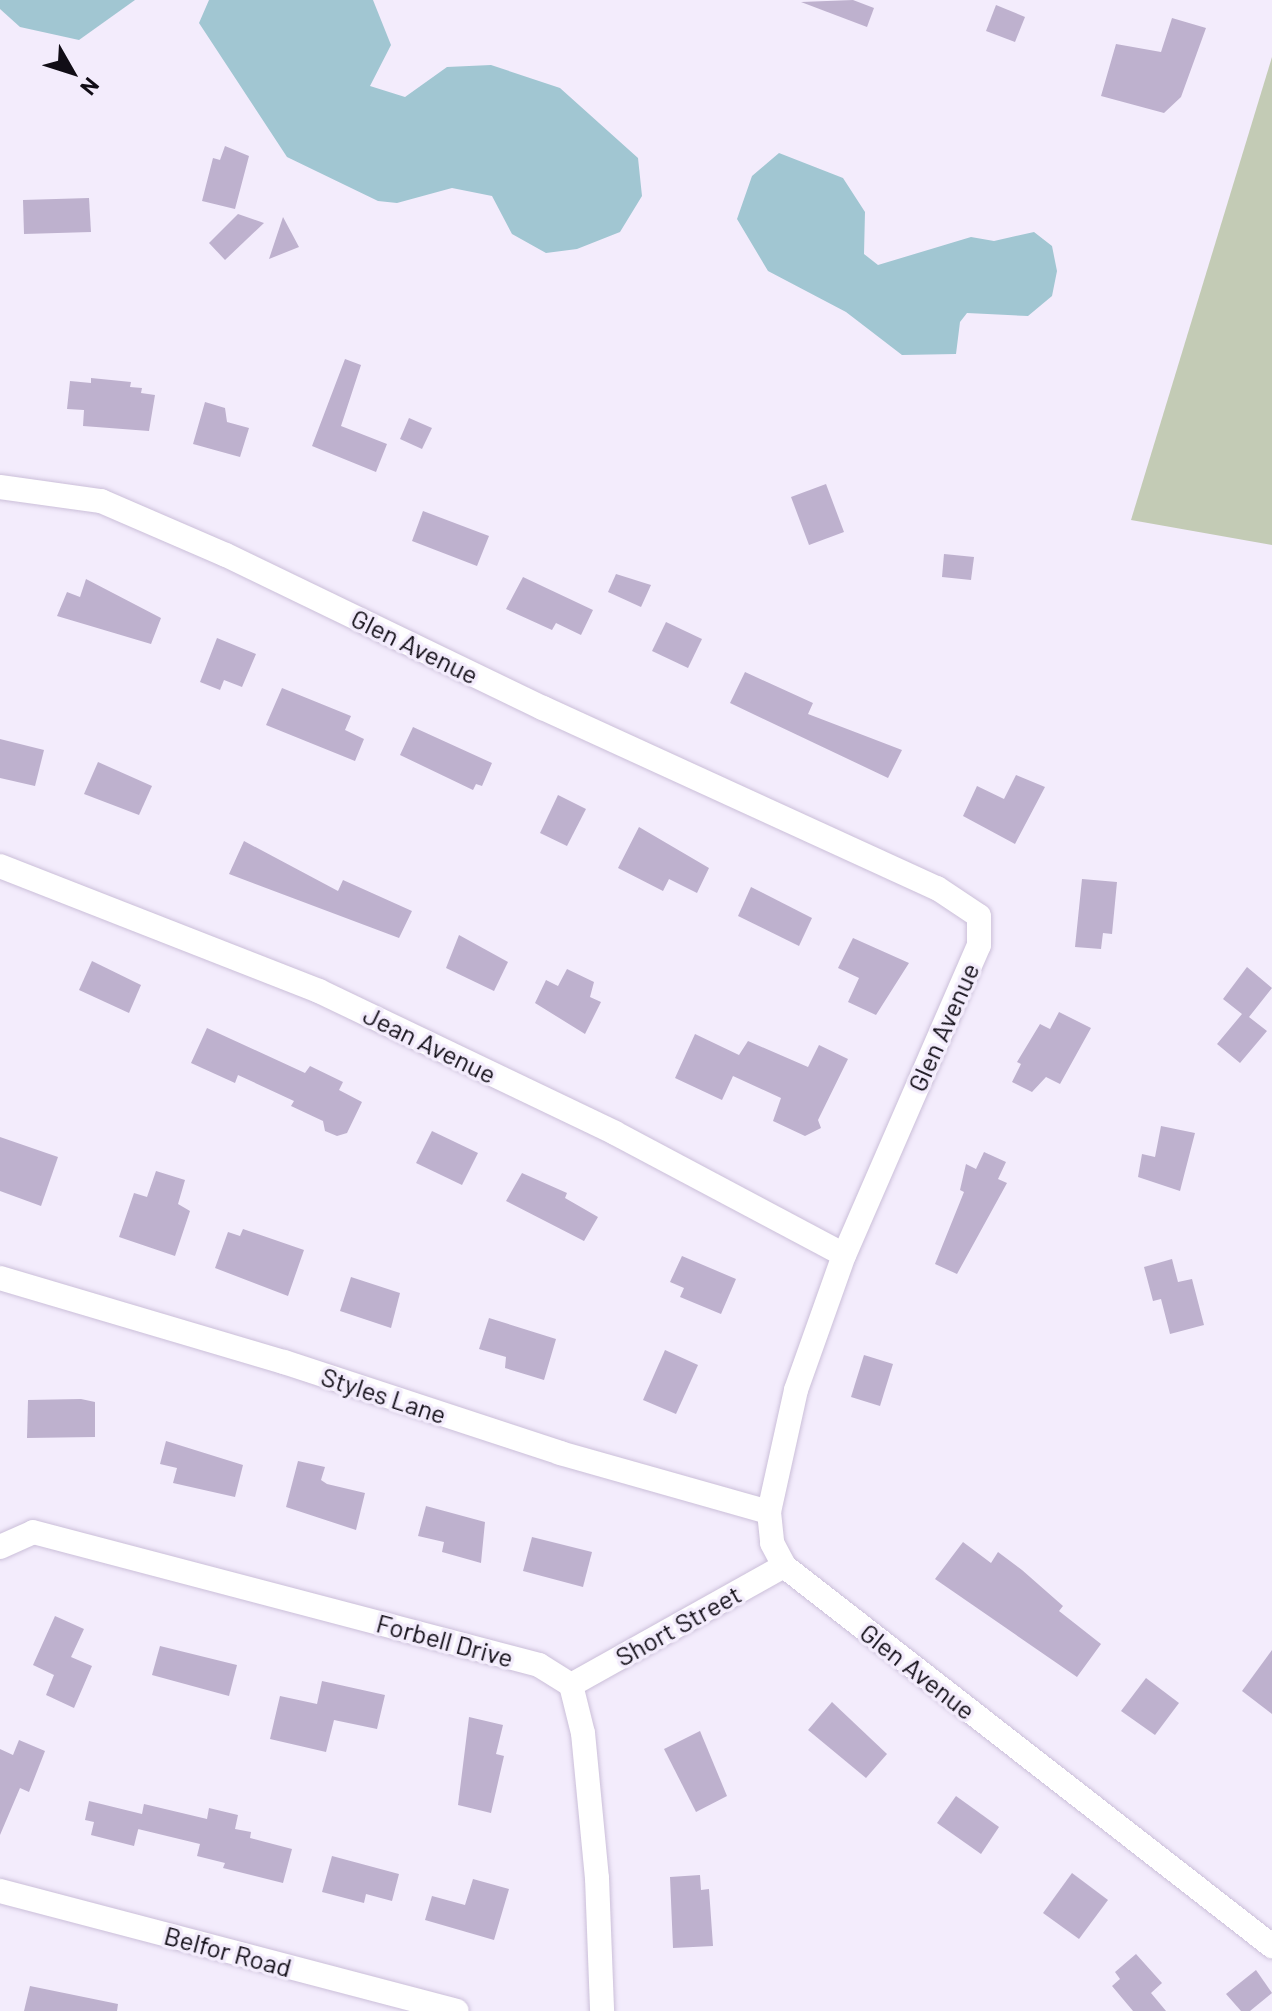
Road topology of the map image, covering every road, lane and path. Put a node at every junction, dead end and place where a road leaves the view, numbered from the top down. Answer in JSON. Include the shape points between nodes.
{"nodes":[{"id":1,"x":0,"y":487,"type":"edge"},
{"id":2,"x":0,"y":866,"type":"edge"},
{"id":3,"x":844,"y":1255,"type":"junction"},
{"id":4,"x":0,"y":1278,"type":"edge"},
{"id":5,"x":769,"y":1512,"type":"junction"},
{"id":6,"x":0,"y":1547,"type":"edge"},
{"id":7,"x":784,"y":1566,"type":"junction"},
{"id":8,"x":571,"y":1685,"type":"junction"},
{"id":9,"x":0,"y":1891,"type":"edge"},
{"id":10,"x":1272,"y":1946,"type":"edge"},
{"id":11,"x":456,"y":2011,"type":"edge"},
{"id":12,"x":602,"y":2011,"type":"edge"}],
"edges":[{"from":1,"to":3,"type":"street","name":"Glen Avenue","via":[[101,501],[226,555],[543,708],[937,888],[979,916],[979,945]]},
{"from":2,"to":3,"type":"street","name":"Jean Avenue","via":[[319,991],[615,1133]]},
{"from":3,"to":5,"type":"street","name":"Glen Avenue","via":[[796,1390]]},
{"from":4,"to":5,"type":"street","name":"Styles Lane","via":[[284,1362],[560,1453]]},
{"from":5,"to":7,"type":"street","name":"Glen Avenue","via":[[772,1543]]},
{"from":6,"to":8,"type":"street","name":"Forbell Drive","via":[[33,1532],[539,1665]]},
{"from":7,"to":8,"type":"street","name":"Short Street"},
{"from":7,"to":10,"type":"street","name":"Glen Avenue"},
{"from":8,"to":12,"type":"street","via":[[583,1733],[597,1878]]},
{"from":9,"to":11,"type":"street","name":"Belfor Road"}]}
